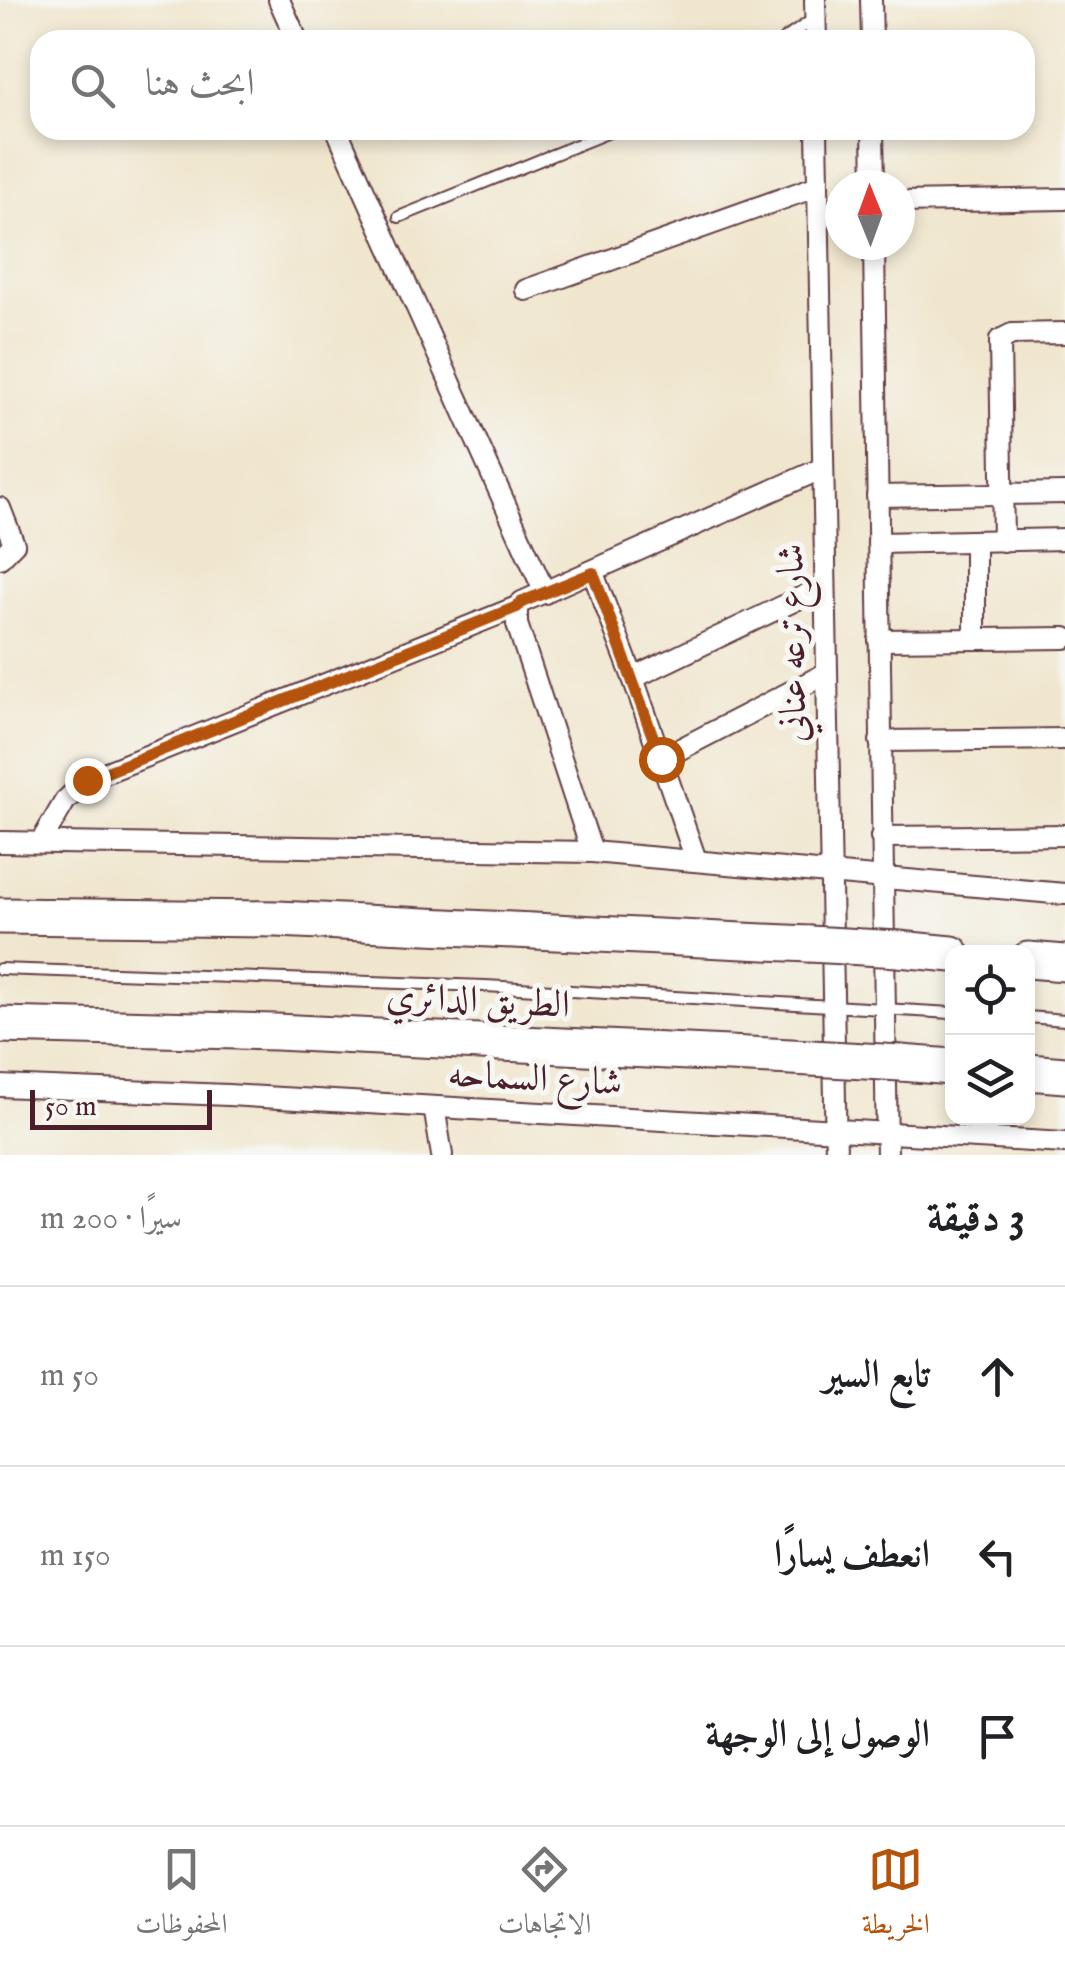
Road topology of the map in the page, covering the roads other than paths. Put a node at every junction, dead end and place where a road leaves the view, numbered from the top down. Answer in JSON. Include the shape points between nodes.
{"nodes":[{"id":1,"x":279,"y":0,"type":"edge"},
{"id":2,"x":871,"y":0,"type":"edge"},
{"id":3,"x":815,"y":9,"type":"edge"},
{"id":4,"x":292,"y":30,"type":"edge"},
{"id":5,"x":793,"y":30,"type":"edge"},
{"id":6,"x":872,"y":30,"type":"edge"},
{"id":7,"x":342,"y":140,"type":"edge"},
{"id":8,"x":589,"y":140,"type":"edge"},
{"id":9,"x":818,"y":140,"type":"edge"},
{"id":10,"x":873,"y":140,"type":"edge"},
{"id":11,"x":874,"y":170,"type":"edge"},
{"id":12,"x":818,"y":186,"type":"junction"},
{"id":13,"x":1065,"y":198,"type":"edge"},
{"id":14,"x":915,"y":202,"type":"edge"},
{"id":15,"x":399,"y":216,"type":"dead end"},
{"id":16,"x":874,"y":260,"type":"edge"},
{"id":17,"x":526,"y":290,"type":"dead end"},
{"id":18,"x":1065,"y":333,"type":"edge"},
{"id":19,"x":823,"y":468,"type":"junction"},
{"id":20,"x":1065,"y":493,"type":"edge"},
{"id":21,"x":1002,"y":494,"type":"junction"},
{"id":22,"x":877,"y":496,"type":"junction"},
{"id":23,"x":0,"y":508,"type":"edge"},
{"id":24,"x":1065,"y":539,"type":"edge"},
{"id":25,"x":1003,"y":540,"type":"junction"},
{"id":26,"x":975,"y":541,"type":"junction"},
{"id":27,"x":878,"y":543,"type":"junction"},
{"id":28,"x":0,"y":558,"type":"edge"},
{"id":29,"x":593,"y":573,"type":"junction"},
{"id":30,"x":825,"y":586,"type":"junction"},
{"id":31,"x":544,"y":592,"type":"junction"},
{"id":32,"x":517,"y":607,"type":"junction"},
{"id":33,"x":1065,"y":638,"type":"edge"},
{"id":34,"x":976,"y":639,"type":"junction"},
{"id":35,"x":879,"y":640,"type":"junction"},
{"id":36,"x":827,"y":673,"type":"junction"},
{"id":37,"x":633,"y":678,"type":"junction"},
{"id":38,"x":1065,"y":739,"type":"edge"},
{"id":39,"x":880,"y":742,"type":"junction"},
{"id":40,"x":661,"y":759,"type":"junction"},
{"id":41,"x":1065,"y":834,"type":"edge"},
{"id":42,"x":881,"y":837,"type":"junction"},
{"id":43,"x":0,"y":842,"type":"edge"},
{"id":44,"x":41,"y":842,"type":"junction"},
{"id":45,"x":592,"y":852,"type":"junction"},
{"id":46,"x":696,"y":860,"type":"junction"},
{"id":47,"x":830,"y":872,"type":"junction"},
{"id":48,"x":881,"y":877,"type":"junction"},
{"id":49,"x":1065,"y":894,"type":"edge"},
{"id":50,"x":0,"y":916,"type":"edge"},
{"id":51,"x":945,"y":953,"type":"edge"},
{"id":52,"x":1035,"y":960,"type":"edge"},
{"id":53,"x":1065,"y":962,"type":"edge"},
{"id":54,"x":0,"y":970,"type":"edge"},
{"id":55,"x":945,"y":1012,"type":"edge"},
{"id":56,"x":1035,"y":1018,"type":"edge"},
{"id":57,"x":1065,"y":1020,"type":"edge"},
{"id":58,"x":0,"y":1025,"type":"edge"},
{"id":59,"x":945,"y":1066,"type":"edge"},
{"id":60,"x":1035,"y":1073,"type":"edge"},
{"id":61,"x":1065,"y":1075,"type":"edge"},
{"id":62,"x":0,"y":1086,"type":"edge"},
{"id":63,"x":434,"y":1107,"type":"junction"},
{"id":64,"x":836,"y":1129,"type":"junction"},
{"id":65,"x":887,"y":1132,"type":"junction"},
{"id":66,"x":1065,"y":1142,"type":"edge"},
{"id":67,"x":1005,"y":1147,"type":"edge"},
{"id":68,"x":442,"y":1155,"type":"edge"},
{"id":69,"x":836,"y":1155,"type":"edge"},
{"id":70,"x":888,"y":1155,"type":"edge"}],
"edges":[{"from":1,"to":4,"type":"street"},
{"from":2,"to":6,"type":"street"},
{"from":3,"to":5,"type":"lane"},
{"from":7,"to":31,"type":"street"},
{"from":8,"to":15,"type":"lane"},
{"from":9,"to":12,"type":"street","name":"شارع ترعه عناني"},
{"from":10,"to":11,"type":"street"},
{"from":12,"to":17,"type":"street"},
{"from":12,"to":19,"type":"street","name":"شارع ترعه عناني"},
{"from":13,"to":14,"type":"street"},
{"from":16,"to":22,"type":"street"},
{"from":18,"to":21,"type":"street","via":[[1000,340]]},
{"from":19,"to":29,"type":"street"},
{"from":19,"to":30,"type":"street","name":"شارع ترعه عناني"},
{"from":20,"to":21,"type":"street"},
{"from":21,"to":22,"type":"street"},
{"from":21,"to":25,"type":"street"},
{"from":22,"to":27,"type":"street"},
{"from":23,"to":28,"type":"street","via":[[14,544]]},
{"from":24,"to":25,"type":"street"},
{"from":25,"to":26,"type":"street"},
{"from":26,"to":27,"type":"street"},
{"from":26,"to":34,"type":"street"},
{"from":27,"to":35,"type":"street"},
{"from":29,"to":31,"type":"street"},
{"from":29,"to":37,"type":"street"},
{"from":30,"to":36,"type":"street","name":"شارع ترعه عناني"},
{"from":30,"to":37,"type":"street"},
{"from":31,"to":32,"type":"street"},
{"from":32,"to":44,"type":"street","via":[[87,780],[64,800]]},
{"from":32,"to":45,"type":"street"},
{"from":33,"to":34,"type":"street"},
{"from":34,"to":35,"type":"street"},
{"from":35,"to":39,"type":"street"},
{"from":36,"to":40,"type":"street"},
{"from":36,"to":47,"type":"street","name":"شارع ترعه عناني"},
{"from":37,"to":40,"type":"street"},
{"from":38,"to":39,"type":"street"},
{"from":39,"to":42,"type":"street"},
{"from":40,"to":46,"type":"street"},
{"from":41,"to":42,"type":"street"},
{"from":42,"to":48,"type":"street"},
{"from":43,"to":44,"type":"street"},
{"from":44,"to":45,"type":"street"},
{"from":45,"to":46,"type":"street"},
{"from":46,"to":47,"type":"street"},
{"from":47,"to":48,"type":"street"},
{"from":47,"to":64,"type":"street","name":"شارع ترعه عناني"},
{"from":48,"to":49,"type":"street"},
{"from":48,"to":65,"type":"street"},
{"from":50,"to":51,"type":"highway","name":"الطريق الدائري","bridge":true,"via":[[278,919]]},
{"from":52,"to":53,"type":"highway"},
{"from":54,"to":55,"type":"lane","via":[[485,986]]},
{"from":56,"to":57,"type":"lane"},
{"from":58,"to":59,"type":"highway","name":"الطريق الدائري","bridge":true},
{"from":60,"to":61,"type":"highway"},
{"from":62,"to":63,"type":"street","name":"شارع السماحه"},
{"from":63,"to":64,"type":"street","name":"شارع السماحه"},
{"from":63,"to":68,"type":"street"},
{"from":64,"to":65,"type":"street","name":"شارع السماحه"},
{"from":64,"to":69,"type":"street","name":"شارع ترعه عناني"},
{"from":65,"to":67,"type":"street","name":"شارع السماحه"},
{"from":65,"to":70,"type":"street"},
{"from":66,"to":67,"type":"street","name":"شارع السماحه"}]}
